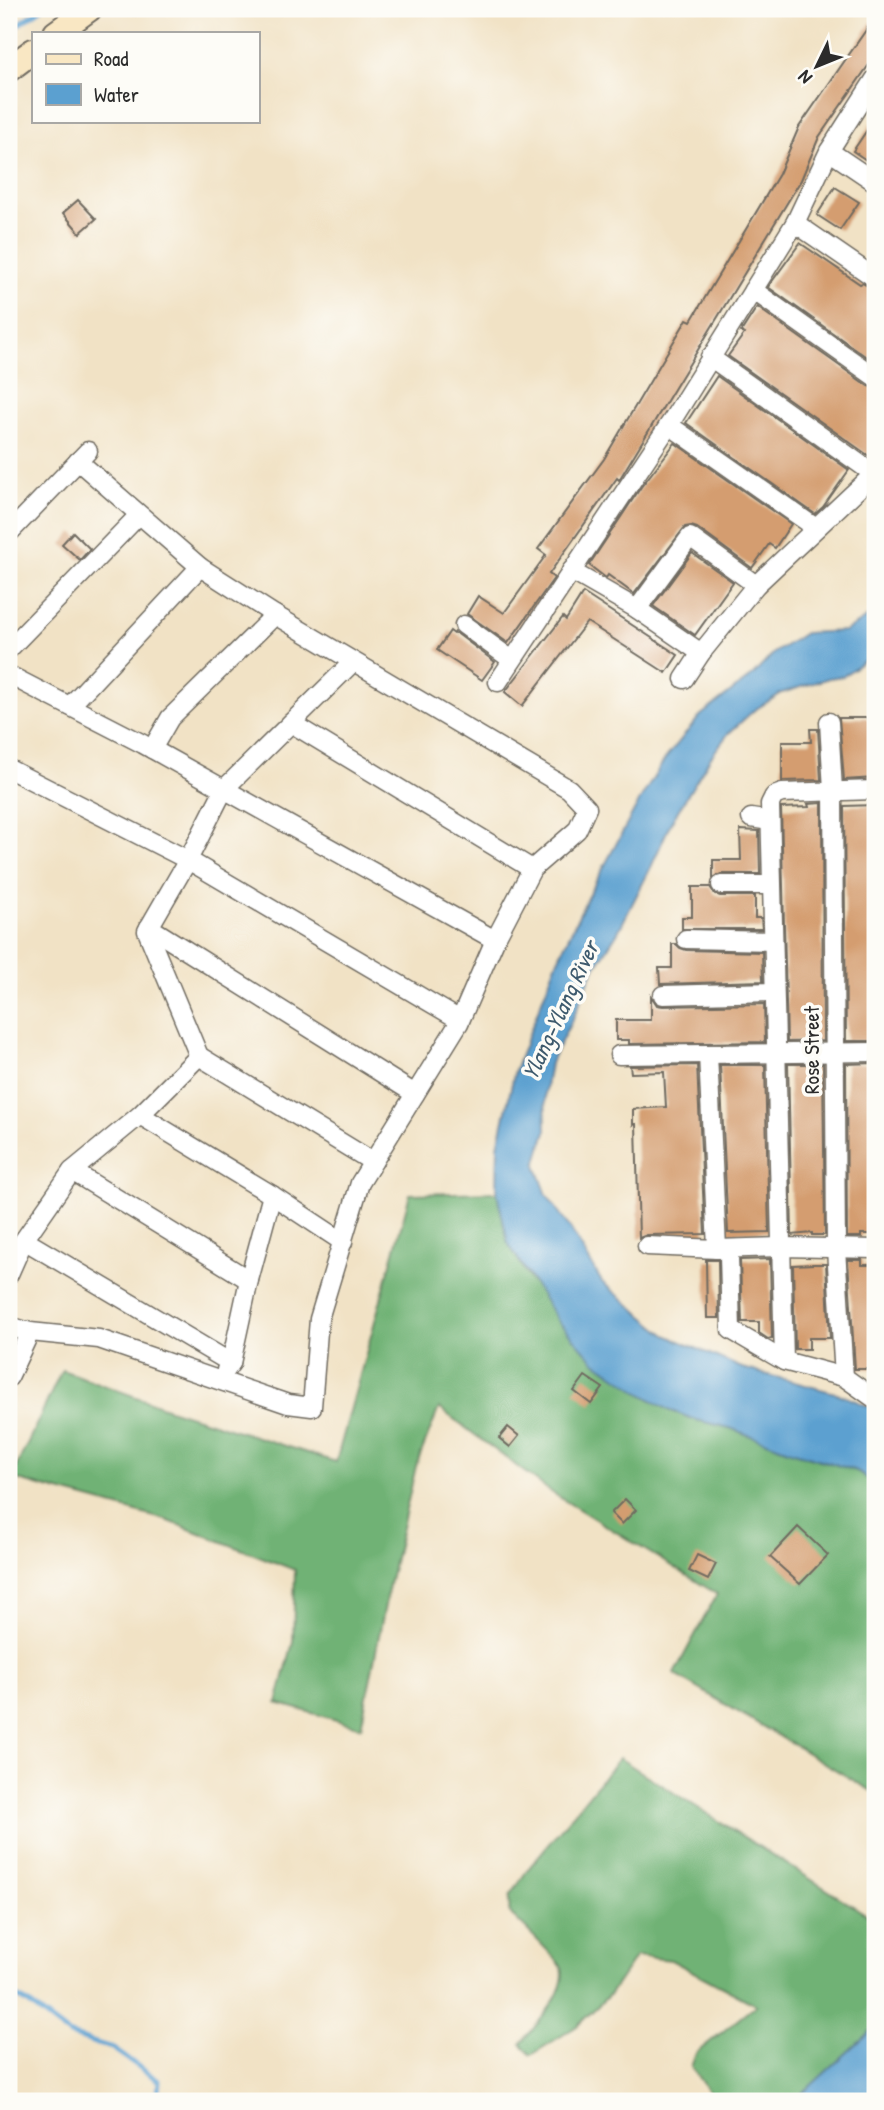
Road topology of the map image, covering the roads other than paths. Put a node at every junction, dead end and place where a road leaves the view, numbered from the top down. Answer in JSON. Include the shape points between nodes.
{"nodes":[{"id":1,"x":89,"y":9,"type":"edge"},
{"id":2,"x":57,"y":32,"type":"edge"},
{"id":3,"x":32,"y":52,"type":"edge"},
{"id":4,"x":9,"y":69,"type":"edge"},
{"id":5,"x":875,"y":79,"type":"edge"},
{"id":6,"x":829,"y":151,"type":"junction"},
{"id":7,"x":875,"y":182,"type":"edge"},
{"id":8,"x":795,"y":223,"type":"junction"},
{"id":9,"x":875,"y":278,"type":"edge"},
{"id":10,"x":753,"y":290,"type":"junction"},
{"id":11,"x":710,"y":357,"type":"junction"},
{"id":12,"x":875,"y":377,"type":"edge"},
{"id":13,"x":669,"y":425,"type":"junction"},
{"id":14,"x":875,"y":473,"type":"edge"},
{"id":15,"x":139,"y":515,"type":"junction"},
{"id":16,"x":816,"y":528,"type":"junction"},
{"id":17,"x":9,"y":533,"type":"edge"},
{"id":18,"x":200,"y":567,"type":"junction"},
{"id":19,"x":571,"y":571,"type":"junction"},
{"id":20,"x":756,"y":585,"type":"junction"},
{"id":21,"x":637,"y":609,"type":"junction"},
{"id":22,"x":275,"y":615,"type":"junction"},
{"id":23,"x":464,"y":625,"type":"dead end"},
{"id":24,"x":9,"y":649,"type":"edge"},
{"id":25,"x":701,"y":653,"type":"junction"},
{"id":26,"x":512,"y":660,"type":"junction"},
{"id":27,"x":353,"y":662,"type":"junction"},
{"id":28,"x":9,"y":676,"type":"edge"},
{"id":29,"x":684,"y":679,"type":"dead end"},
{"id":30,"x":498,"y":682,"type":"dead end"},
{"id":31,"x":70,"y":706,"type":"junction"},
{"id":32,"x":829,"y":722,"type":"dead end"},
{"id":33,"x":291,"y":723,"type":"junction"},
{"id":34,"x":152,"y":749,"type":"junction"},
{"id":35,"x":9,"y":769,"type":"edge"},
{"id":36,"x":223,"y":789,"type":"junction"},
{"id":37,"x":833,"y":790,"type":"junction"},
{"id":38,"x":875,"y":790,"type":"edge"},
{"id":39,"x":751,"y":818,"type":"dead end"},
{"id":40,"x":770,"y":821,"type":"junction"},
{"id":41,"x":188,"y":860,"type":"junction"},
{"id":42,"x":532,"y":869,"type":"junction"},
{"id":43,"x":721,"y":885,"type":"dead end"},
{"id":44,"x":771,"y":885,"type":"junction"},
{"id":45,"x":149,"y":927,"type":"junction"},
{"id":46,"x":686,"y":939,"type":"dead end"},
{"id":47,"x":495,"y":940,"type":"junction"},
{"id":48,"x":773,"y":941,"type":"junction"},
{"id":49,"x":774,"y":992,"type":"junction"},
{"id":50,"x":663,"y":995,"type":"dead end"},
{"id":51,"x":460,"y":1020,"type":"junction"},
{"id":52,"x":834,"y":1052,"type":"junction"},
{"id":53,"x":875,"y":1052,"type":"edge"},
{"id":54,"x":776,"y":1054,"type":"junction"},
{"id":55,"x":619,"y":1055,"type":"dead end"},
{"id":56,"x":708,"y":1055,"type":"junction"},
{"id":57,"x":199,"y":1056,"type":"junction"},
{"id":58,"x":415,"y":1094,"type":"junction"},
{"id":59,"x":140,"y":1115,"type":"junction"},
{"id":60,"x":373,"y":1162,"type":"junction"},
{"id":61,"x":72,"y":1171,"type":"junction"},
{"id":62,"x":272,"y":1195,"type":"junction"},
{"id":63,"x":24,"y":1240,"type":"junction"},
{"id":64,"x":342,"y":1242,"type":"junction"},
{"id":65,"x":647,"y":1246,"type":"dead end"},
{"id":66,"x":782,"y":1247,"type":"junction"},
{"id":67,"x":724,"y":1249,"type":"junction"},
{"id":68,"x":836,"y":1249,"type":"junction"},
{"id":69,"x":875,"y":1249,"type":"edge"},
{"id":70,"x":9,"y":1275,"type":"edge"},
{"id":71,"x":249,"y":1280,"type":"junction"},
{"id":72,"x":9,"y":1326,"type":"edge"},
{"id":73,"x":30,"y":1332,"type":"junction"},
{"id":74,"x":784,"y":1361,"type":"junction"},
{"id":75,"x":231,"y":1363,"type":"junction"},
{"id":76,"x":9,"y":1377,"type":"edge"},
{"id":77,"x":844,"y":1377,"type":"junction"},
{"id":78,"x":218,"y":1382,"type":"junction"},
{"id":79,"x":875,"y":1399,"type":"edge"}],
"edges":[{"from":1,"to":2,"type":"main road"},
{"from":3,"to":4,"type":"main road"},
{"from":5,"to":6,"type":"street"},
{"from":6,"to":7,"type":"street"},
{"from":6,"to":8,"type":"street"},
{"from":8,"to":9,"type":"street"},
{"from":8,"to":10,"type":"street"},
{"from":10,"to":11,"type":"street"},
{"from":10,"to":12,"type":"street"},
{"from":11,"to":13,"type":"street"},
{"from":11,"to":14,"type":"street"},
{"from":13,"to":16,"type":"street"},
{"from":13,"to":19,"type":"street"},
{"from":14,"to":16,"type":"street"},
{"from":15,"to":17,"type":"street","via":[[83,456]]},
{"from":15,"to":18,"type":"street"},
{"from":15,"to":24,"type":"street"},
{"from":16,"to":20,"type":"street"},
{"from":18,"to":22,"type":"street"},
{"from":18,"to":31,"type":"street"},
{"from":19,"to":21,"type":"street"},
{"from":19,"to":26,"type":"street"},
{"from":20,"to":21,"type":"street","via":[[690,537]]},
{"from":20,"to":25,"type":"street"},
{"from":21,"to":25,"type":"street"},
{"from":22,"to":27,"type":"street"},
{"from":22,"to":34,"type":"street","via":[[170,718]]},
{"from":23,"to":26,"type":"street"},
{"from":25,"to":29,"type":"street"},
{"from":26,"to":30,"type":"street"},
{"from":27,"to":33,"type":"street"},
{"from":27,"to":42,"type":"street","via":[[569,789],[587,808],[577,830]]},
{"from":28,"to":31,"type":"street"},
{"from":31,"to":34,"type":"street"},
{"from":32,"to":37,"type":"street","name":"Rose Street"},
{"from":33,"to":36,"type":"street"},
{"from":33,"to":42,"type":"street"},
{"from":34,"to":36,"type":"street"},
{"from":35,"to":41,"type":"street"},
{"from":36,"to":41,"type":"street"},
{"from":36,"to":47,"type":"street"},
{"from":37,"to":38,"type":"street"},
{"from":37,"to":40,"type":"street","via":[[774,796]]},
{"from":37,"to":52,"type":"street","name":"Rose Street"},
{"from":39,"to":40,"type":"street"},
{"from":40,"to":44,"type":"street"},
{"from":41,"to":45,"type":"street"},
{"from":41,"to":51,"type":"street"},
{"from":42,"to":47,"type":"street"},
{"from":43,"to":44,"type":"street"},
{"from":44,"to":48,"type":"street"},
{"from":45,"to":57,"type":"street"},
{"from":45,"to":58,"type":"street"},
{"from":46,"to":48,"type":"street"},
{"from":47,"to":51,"type":"street"},
{"from":48,"to":49,"type":"street"},
{"from":49,"to":50,"type":"street"},
{"from":49,"to":54,"type":"street"},
{"from":51,"to":58,"type":"street"},
{"from":52,"to":53,"type":"street"},
{"from":52,"to":54,"type":"street"},
{"from":52,"to":68,"type":"street","name":"Rose Street"},
{"from":54,"to":56,"type":"street"},
{"from":54,"to":66,"type":"street"},
{"from":55,"to":56,"type":"street"},
{"from":56,"to":67,"type":"street"},
{"from":57,"to":59,"type":"street"},
{"from":57,"to":60,"type":"street"},
{"from":58,"to":60,"type":"street"},
{"from":59,"to":61,"type":"street"},
{"from":59,"to":62,"type":"street"},
{"from":60,"to":64,"type":"street","via":[[360,1183]]},
{"from":61,"to":63,"type":"street"},
{"from":61,"to":71,"type":"street"},
{"from":62,"to":64,"type":"street"},
{"from":62,"to":71,"type":"street"},
{"from":63,"to":70,"type":"street"},
{"from":63,"to":75,"type":"street"},
{"from":64,"to":78,"type":"street","via":[[319,1319],[312,1406],[288,1404]]},
{"from":65,"to":67,"type":"street"},
{"from":66,"to":67,"type":"street"},
{"from":66,"to":68,"type":"street"},
{"from":66,"to":74,"type":"street"},
{"from":67,"to":74,"type":"street","via":[[729,1255],[731,1330]]},
{"from":68,"to":69,"type":"street"},
{"from":68,"to":77,"type":"street","name":"Rose Street"},
{"from":71,"to":75,"type":"street"},
{"from":72,"to":73,"type":"street"},
{"from":73,"to":76,"type":"street"},
{"from":73,"to":78,"type":"street","via":[[99,1339]]},
{"from":74,"to":77,"type":"street"},
{"from":75,"to":78,"type":"street"},
{"from":77,"to":79,"type":"street"}]}
